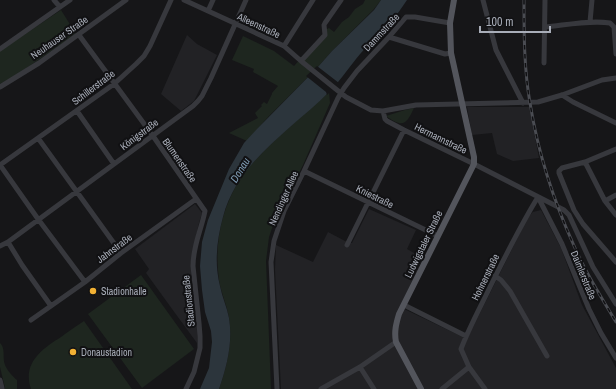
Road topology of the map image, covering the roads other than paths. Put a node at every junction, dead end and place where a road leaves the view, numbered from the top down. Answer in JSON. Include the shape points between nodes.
{"nodes":[{"id":1,"x":54,"y":0,"type":"edge"},
{"id":2,"x":70,"y":0,"type":"edge"},
{"id":3,"x":126,"y":0,"type":"edge"},
{"id":4,"x":171,"y":0,"type":"edge"},
{"id":5,"x":184,"y":0,"type":"edge"},
{"id":6,"x":213,"y":0,"type":"edge"},
{"id":7,"x":246,"y":0,"type":"edge"},
{"id":8,"x":313,"y":0,"type":"edge"},
{"id":9,"x":341,"y":0,"type":"edge"},
{"id":10,"x":454,"y":0,"type":"edge"},
{"id":11,"x":483,"y":0,"type":"edge"},
{"id":12,"x":545,"y":0,"type":"edge"},
{"id":13,"x":592,"y":0,"type":"edge"},
{"id":14,"x":60,"y":7,"type":"junction"},
{"id":15,"x":208,"y":11,"type":"junction"},
{"id":16,"x":590,"y":22,"type":"junction"},
{"id":17,"x":235,"y":23,"type":"junction"},
{"id":18,"x":450,"y":24,"type":"junction"},
{"id":19,"x":544,"y":28,"type":"junction"},
{"id":20,"x":78,"y":35,"type":"junction"},
{"id":21,"x":389,"y":37,"type":"junction"},
{"id":22,"x":284,"y":46,"type":"junction"},
{"id":23,"x":0,"y":49,"type":"edge"},
{"id":24,"x":451,"y":53,"type":"junction"},
{"id":25,"x":616,"y":54,"type":"edge"},
{"id":26,"x":301,"y":61,"type":"junction"},
{"id":27,"x":544,"y":63,"type":"dead end"},
{"id":28,"x":616,"y":78,"type":"edge"},
{"id":29,"x":114,"y":84,"type":"junction"},
{"id":30,"x":0,"y":87,"type":"edge"},
{"id":31,"x":341,"y":93,"type":"junction"},
{"id":32,"x":562,"y":95,"type":"junction"},
{"id":33,"x":524,"y":102,"type":"junction"},
{"id":34,"x":463,"y":104,"type":"junction"},
{"id":35,"x":77,"y":111,"type":"junction"},
{"id":36,"x":383,"y":111,"type":"junction"},
{"id":37,"x":616,"y":123,"type":"edge"},
{"id":38,"x":404,"y":130,"type":"junction"},
{"id":39,"x":152,"y":136,"type":"junction"},
{"id":40,"x":38,"y":138,"type":"junction"},
{"id":41,"x":616,"y":149,"type":"edge"},
{"id":42,"x":585,"y":162,"type":"junction"},
{"id":43,"x":114,"y":164,"type":"junction"},
{"id":44,"x":474,"y":164,"type":"junction"},
{"id":45,"x":0,"y":165,"type":"edge"},
{"id":46,"x":304,"y":171,"type":"junction"},
{"id":47,"x":77,"y":191,"type":"junction"},
{"id":48,"x":616,"y":195,"type":"edge"},
{"id":49,"x":538,"y":197,"type":"junction"},
{"id":50,"x":196,"y":199,"type":"junction"},
{"id":51,"x":605,"y":201,"type":"junction"},
{"id":52,"x":368,"y":202,"type":"junction"},
{"id":53,"x":616,"y":215,"type":"edge"},
{"id":54,"x":38,"y":219,"type":"junction"},
{"id":55,"x":438,"y":236,"type":"junction"},
{"id":56,"x":8,"y":242,"type":"junction"},
{"id":57,"x":347,"y":245,"type":"dead end"},
{"id":58,"x":0,"y":246,"type":"edge"},
{"id":59,"x":121,"y":253,"type":"junction"},
{"id":60,"x":616,"y":262,"type":"edge"},
{"id":61,"x":495,"y":276,"type":"junction"},
{"id":62,"x":85,"y":282,"type":"junction"},
{"id":63,"x":616,"y":304,"type":"edge"},
{"id":64,"x":404,"y":305,"type":"junction"},
{"id":65,"x":50,"y":306,"type":"junction"},
{"id":66,"x":31,"y":320,"type":"dead end"},
{"id":67,"x":466,"y":336,"type":"junction"},
{"id":68,"x":396,"y":342,"type":"junction"},
{"id":69,"x":547,"y":356,"type":"dead end"},
{"id":70,"x":616,"y":358,"type":"edge"},
{"id":71,"x":360,"y":367,"type":"junction"},
{"id":72,"x":469,"y":367,"type":"junction"},
{"id":73,"x":0,"y":380,"type":"edge"},
{"id":74,"x":2,"y":388,"type":"edge"},
{"id":75,"x":186,"y":389,"type":"edge"},
{"id":76,"x":277,"y":389,"type":"edge"},
{"id":77,"x":321,"y":389,"type":"edge"},
{"id":78,"x":374,"y":389,"type":"edge"},
{"id":79,"x":421,"y":389,"type":"edge"},
{"id":80,"x":442,"y":389,"type":"edge"},
{"id":81,"x":485,"y":389,"type":"edge"}],
"edges":[{"from":1,"to":14,"type":"street"},
{"from":2,"to":14,"type":"street"},
{"from":3,"to":20,"type":"street","name":"Neuhauser Straße"},
{"from":4,"to":29,"type":"street","name":"Schillerstraße","via":[[144,56]]},
{"from":5,"to":15,"type":"street","name":"Alleenstraße"},
{"from":6,"to":15,"type":"street"},
{"from":7,"to":17,"type":"street","name":"Königstraße"},
{"from":8,"to":22,"type":"street"},
{"from":9,"to":26,"type":"street","via":[[325,23],[325,35]]},
{"from":10,"to":18,"type":"main road"},
{"from":11,"to":33,"type":"street","via":[[496,50]]},
{"from":12,"to":19,"type":"street"},
{"from":13,"to":16,"type":"street"},
{"from":14,"to":23,"type":"street"},
{"from":15,"to":17,"type":"street","name":"Alleenstraße"},
{"from":16,"to":19,"type":"street"},
{"from":16,"to":25,"type":"street","via":[[612,24]]},
{"from":17,"to":22,"type":"street","name":"Alleenstraße"},
{"from":17,"to":39,"type":"street","name":"Königstraße","via":[[198,101]]},
{"from":18,"to":21,"type":"street","name":"Dammstraße","via":[[406,17]]},
{"from":18,"to":24,"type":"main road"},
{"from":19,"to":27,"type":"street"},
{"from":20,"to":29,"type":"street","name":"Blumenstraße"},
{"from":20,"to":30,"type":"street","name":"Neuhauser Straße"},
{"from":21,"to":24,"type":"street","via":[[445,54]]},
{"from":21,"to":31,"type":"street","name":"Dammstraße","via":[[356,71]]},
{"from":22,"to":26,"type":"street","name":"Alleenstraße"},
{"from":24,"to":34,"type":"main road"},
{"from":26,"to":31,"type":"street","name":"Alleenstraße"},
{"from":28,"to":32,"type":"street","via":[[602,80]]},
{"from":29,"to":35,"type":"street","name":"Schillerstraße"},
{"from":29,"to":39,"type":"street","name":"Blumenstraße"},
{"from":31,"to":36,"type":"street","via":[[371,110]]},
{"from":31,"to":46,"type":"street","name":"Nendinger Allee"},
{"from":32,"to":33,"type":"street","via":[[538,102]]},
{"from":32,"to":37,"type":"street"},
{"from":33,"to":34,"type":"street"},
{"from":34,"to":36,"type":"street","via":[[416,105]]},
{"from":34,"to":44,"type":"main road"},
{"from":35,"to":40,"type":"street","name":"Schillerstraße"},
{"from":35,"to":43,"type":"street"},
{"from":36,"to":38,"type":"street","name":"Hermannstraße","via":[[387,121]]},
{"from":38,"to":44,"type":"street","name":"Hermannstraße"},
{"from":38,"to":52,"type":"street"},
{"from":39,"to":43,"type":"street","name":"Königstraße"},
{"from":39,"to":50,"type":"street","name":"Blumenstraße"},
{"from":40,"to":45,"type":"street","name":"Schillerstraße"},
{"from":40,"to":47,"type":"street"},
{"from":41,"to":42,"type":"street"},
{"from":42,"to":51,"type":"street"},
{"from":42,"to":60,"type":"street","via":[[562,168],[559,173],[574,210]]},
{"from":43,"to":47,"type":"street","name":"Königstraße"},
{"from":44,"to":49,"type":"street","name":"Hermannstraße"},
{"from":44,"to":55,"type":"main road","name":"Ludwigstaler Straße"},
{"from":45,"to":54,"type":"street"},
{"from":46,"to":52,"type":"street","name":"Kniestraße"},
{"from":46,"to":76,"type":"street","name":"Nendinger Allee","via":[[284,211],[274,241],[271,262]]},
{"from":47,"to":54,"type":"street","name":"Königstraße"},
{"from":47,"to":59,"type":"street"},
{"from":48,"to":51,"type":"street"},
{"from":49,"to":61,"type":"street","name":"Hohnerstraße"},
{"from":49,"to":63,"type":"street","name":"Hermannstraße","via":[[569,215],[593,267]]},
{"from":49,"to":70,"type":"street","name":"Daimlerstraße","via":[[562,244],[589,309]]},
{"from":50,"to":59,"type":"street","name":"Jahnstraße"},
{"from":50,"to":75,"type":"street","name":"Stadionstraße","via":[[205,211],[193,256],[200,348],[194,372]]},
{"from":51,"to":53,"type":"street"},
{"from":52,"to":55,"type":"street","name":"Kniestraße"},
{"from":52,"to":57,"type":"street"},
{"from":54,"to":56,"type":"street","name":"Königstraße"},
{"from":54,"to":62,"type":"street"},
{"from":55,"to":64,"type":"main road","name":"Ludwigstaler Straße"},
{"from":56,"to":58,"type":"street","name":"Königstraße"},
{"from":56,"to":65,"type":"street"},
{"from":59,"to":62,"type":"street","name":"Jahnstraße"},
{"from":61,"to":67,"type":"street","name":"Hohnerstraße"},
{"from":61,"to":69,"type":"street","via":[[510,290]]},
{"from":62,"to":65,"type":"street","name":"Jahnstraße"},
{"from":64,"to":67,"type":"street"},
{"from":64,"to":68,"type":"main road","name":"Ludwigstaler Straße","via":[[396,326]]},
{"from":65,"to":66,"type":"street","name":"Jahnstraße"},
{"from":67,"to":72,"type":"street","name":"Hohnerstraße","via":[[461,349]]},
{"from":68,"to":71,"type":"street"},
{"from":68,"to":79,"type":"main road"},
{"from":71,"to":77,"type":"street"},
{"from":71,"to":78,"type":"street"},
{"from":72,"to":80,"type":"street"},
{"from":72,"to":81,"type":"street","name":"Hohnerstraße"},
{"from":73,"to":74,"type":"street"}]}
